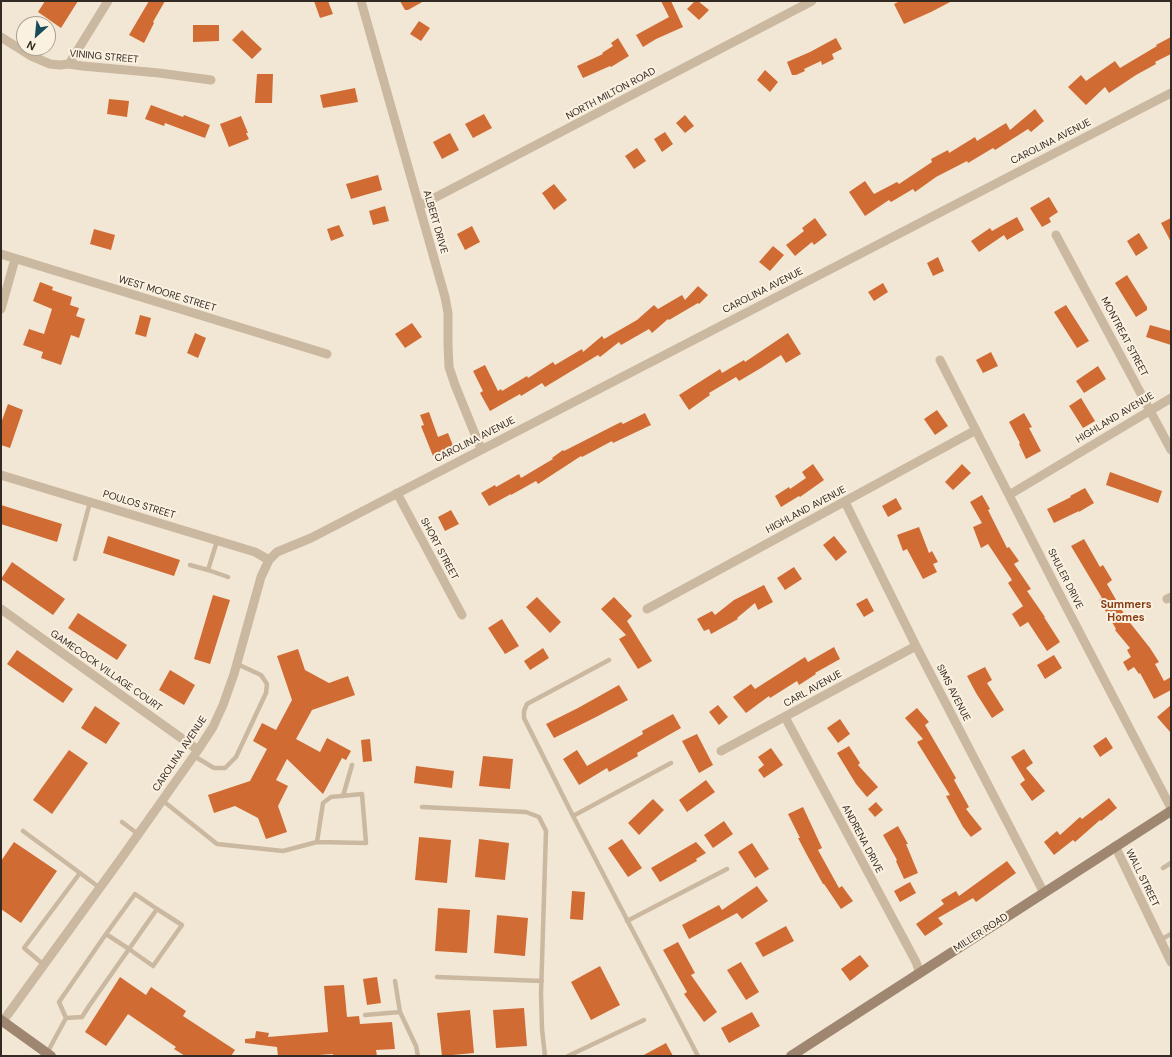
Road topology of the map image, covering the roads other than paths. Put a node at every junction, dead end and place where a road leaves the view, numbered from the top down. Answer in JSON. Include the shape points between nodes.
{"nodes":[{"id":1,"x":108,"y":1,"type":"edge"},
{"id":2,"x":361,"y":1,"type":"edge"},
{"id":3,"x":812,"y":1,"type":"edge"},
{"id":4,"x":1,"y":37,"type":"edge"},
{"id":5,"x":69,"y":64,"type":"junction"},
{"id":6,"x":212,"y":80,"type":"dead end"},
{"id":7,"x":1171,"y":93,"type":"edge"},
{"id":8,"x":419,"y":206,"type":"junction"},
{"id":9,"x":1056,"y":235,"type":"dead end"},
{"id":10,"x":1,"y":254,"type":"edge"},
{"id":11,"x":15,"y":259,"type":"junction"},
{"id":12,"x":1,"y":309,"type":"edge"},
{"id":13,"x":326,"y":354,"type":"dead end"},
{"id":14,"x":940,"y":360,"type":"dead end"},
{"id":15,"x":1171,"y":398,"type":"edge"},
{"id":16,"x":1150,"y":410,"type":"junction"},
{"id":17,"x":976,"y":430,"type":"junction"},
{"id":18,"x":481,"y":449,"type":"junction"},
{"id":19,"x":1171,"y":450,"type":"edge"},
{"id":20,"x":1,"y":475,"type":"edge"},
{"id":21,"x":397,"y":493,"type":"junction"},
{"id":22,"x":1009,"y":495,"type":"junction"},
{"id":23,"x":90,"y":502,"type":"junction"},
{"id":24,"x":845,"y":502,"type":"junction"},
{"id":25,"x":217,"y":541,"type":"junction"},
{"id":26,"x":75,"y":559,"type":"dead end"},
{"id":27,"x":269,"y":560,"type":"junction"},
{"id":28,"x":190,"y":565,"type":"dead end"},
{"id":29,"x":208,"y":570,"type":"junction"},
{"id":30,"x":228,"y":576,"type":"dead end"},
{"id":31,"x":1,"y":608,"type":"edge"},
{"id":32,"x":647,"y":609,"type":"dead end"},
{"id":33,"x":462,"y":616,"type":"dead end"},
{"id":34,"x":916,"y":646,"type":"junction"},
{"id":35,"x":609,"y":660,"type":"dead end"},
{"id":36,"x":237,"y":664,"type":"junction"},
{"id":37,"x":785,"y":717,"type":"junction"},
{"id":38,"x":722,"y":751,"type":"dead end"},
{"id":39,"x":196,"y":753,"type":"junction"},
{"id":40,"x":670,"y":763,"type":"dead end"},
{"id":41,"x":352,"y":765,"type":"dead end"},
{"id":42,"x":343,"y":796,"type":"junction"},
{"id":43,"x":162,"y":800,"type":"junction"},
{"id":44,"x":422,"y":807,"type":"dead end"},
{"id":45,"x":1171,"y":810,"type":"edge"},
{"id":46,"x":573,"y":816,"type":"junction"},
{"id":47,"x":122,"y":822,"type":"dead end"},
{"id":48,"x":23,"y":831,"type":"dead end"},
{"id":49,"x":138,"y":834,"type":"junction"},
{"id":50,"x":317,"y":842,"type":"junction"},
{"id":51,"x":1115,"y":846,"type":"junction"},
{"id":52,"x":1171,"y":863,"type":"edge"},
{"id":53,"x":1163,"y":868,"type":"dead end"},
{"id":54,"x":727,"y":869,"type":"dead end"},
{"id":55,"x":80,"y":873,"type":"junction"},
{"id":56,"x":100,"y":888,"type":"junction"},
{"id":57,"x":1044,"y":893,"type":"junction"},
{"id":58,"x":158,"y":909,"type":"junction"},
{"id":59,"x":627,"y":921,"type":"junction"},
{"id":60,"x":106,"y":934,"type":"junction"},
{"id":61,"x":1171,"y":934,"type":"edge"},
{"id":62,"x":1160,"y":940,"type":"junction"},
{"id":63,"x":129,"y":949,"type":"junction"},
{"id":64,"x":1171,"y":962,"type":"edge"},
{"id":65,"x":44,"y":965,"type":"junction"},
{"id":66,"x":920,"y":973,"type":"junction"},
{"id":67,"x":437,"y":977,"type":"dead end"},
{"id":68,"x":395,"y":981,"type":"dead end"},
{"id":69,"x":542,"y":981,"type":"junction"},
{"id":70,"x":400,"y":1012,"type":"junction"},
{"id":71,"x":365,"y":1015,"type":"dead end"},
{"id":72,"x":66,"y":1018,"type":"junction"},
{"id":73,"x":644,"y":1020,"type":"dead end"},
{"id":74,"x":2,"y":1021,"type":"edge"},
{"id":75,"x":49,"y":1055,"type":"edge"},
{"id":76,"x":418,"y":1056,"type":"edge"},
{"id":77,"x":545,"y":1056,"type":"edge"},
{"id":78,"x":568,"y":1056,"type":"edge"},
{"id":79,"x":698,"y":1056,"type":"edge"},
{"id":80,"x":791,"y":1056,"type":"edge"}],
"edges":[{"from":1,"to":5,"type":"street"},
{"from":2,"to":8,"type":"street","name":"ALBERT DRIVE"},
{"from":3,"to":8,"type":"street","name":"NORTH MILTON ROAD"},
{"from":4,"to":5,"type":"street","name":"VINING STREET","via":[[41,61],[50,64]]},
{"from":5,"to":6,"type":"street","name":"VINING STREET"},
{"from":7,"to":18,"type":"street","name":"CAROLINA AVENUE"},
{"from":8,"to":18,"type":"street","name":"ALBERT DRIVE","via":[[448,313],[450,367]]},
{"from":9,"to":16,"type":"street","name":"MONTREAT STREET"},
{"from":10,"to":11,"type":"street","name":"WEST MOORE STREET"},
{"from":11,"to":12,"type":"street"},
{"from":11,"to":13,"type":"street","name":"WEST MOORE STREET"},
{"from":14,"to":17,"type":"street","name":"SHULER DRIVE"},
{"from":15,"to":16,"type":"street","name":"HIGHLAND AVENUE"},
{"from":16,"to":19,"type":"street","name":"MONTREAT STREET"},
{"from":16,"to":22,"type":"street","name":"HIGHLAND AVENUE"},
{"from":17,"to":22,"type":"street","name":"SHULER DRIVE"},
{"from":17,"to":24,"type":"street","name":"HIGHLAND AVENUE"},
{"from":18,"to":21,"type":"street","name":"CAROLINA AVENUE"},
{"from":20,"to":23,"type":"street","name":"POULOS STREET"},
{"from":21,"to":27,"type":"street","name":"CAROLINA AVENUE","via":[[311,538],[277,552]]},
{"from":21,"to":33,"type":"street","name":"SHORT STREET"},
{"from":22,"to":45,"type":"street","name":"SHULER DRIVE"},
{"from":23,"to":25,"type":"street","name":"POULOS STREET"},
{"from":23,"to":26,"type":"lane"},
{"from":24,"to":32,"type":"street","name":"HIGHLAND AVENUE"},
{"from":24,"to":34,"type":"street","name":"SIMS AVENUE"},
{"from":25,"to":27,"type":"street","name":"POULOS STREET","via":[[255,552]]},
{"from":25,"to":29,"type":"lane"},
{"from":27,"to":36,"type":"street","name":"CAROLINA AVENUE","via":[[261,577]]},
{"from":28,"to":29,"type":"lane"},
{"from":29,"to":30,"type":"lane"},
{"from":31,"to":39,"type":"street","name":"GAMECOCK VILLAGE COURT"},
{"from":34,"to":37,"type":"street","name":"CARL AVENUE"},
{"from":34,"to":57,"type":"street","name":"SIMS AVENUE"},
{"from":35,"to":46,"type":"lane","via":[[527,704],[524,711],[524,718]]},
{"from":36,"to":39,"type":"street","name":"CAROLINA AVENUE","via":[[213,727]]},
{"from":36,"to":39,"type":"lane","via":[[261,675],[267,684],[266,693],[236,757],[225,768],[214,768]]},
{"from":37,"to":38,"type":"street","name":"CARL AVENUE"},
{"from":37,"to":66,"type":"street","name":"ANDRENA DRIVE"},
{"from":39,"to":43,"type":"street","name":"CAROLINA AVENUE"},
{"from":40,"to":46,"type":"lane"},
{"from":41,"to":42,"type":"lane"},
{"from":42,"to":50,"type":"lane","via":[[331,797],[323,803]]},
{"from":42,"to":50,"type":"lane","via":[[362,794],[366,843]]},
{"from":43,"to":49,"type":"street","name":"CAROLINA AVENUE"},
{"from":43,"to":50,"type":"lane","via":[[217,844],[282,851]]},
{"from":44,"to":69,"type":"lane","via":[[526,812],[539,817],[546,831]]},
{"from":45,"to":51,"type":"main road","name":"MILLER ROAD"},
{"from":46,"to":59,"type":"lane"},
{"from":47,"to":49,"type":"lane"},
{"from":48,"to":55,"type":"lane"},
{"from":49,"to":56,"type":"street","name":"CAROLINA AVENUE"},
{"from":51,"to":57,"type":"main road","name":"MILLER ROAD"},
{"from":51,"to":62,"type":"street","name":"WALL STREET"},
{"from":52,"to":53,"type":"lane"},
{"from":54,"to":59,"type":"lane"},
{"from":55,"to":56,"type":"lane"},
{"from":55,"to":65,"type":"lane","via":[[24,948]]},
{"from":56,"to":65,"type":"street","name":"CAROLINA AVENUE"},
{"from":57,"to":66,"type":"main road","name":"MILLER ROAD"},
{"from":58,"to":60,"type":"lane","via":[[135,894]]},
{"from":58,"to":63,"type":"lane"},
{"from":58,"to":63,"type":"lane","via":[[182,925],[153,966]]},
{"from":59,"to":79,"type":"lane"},
{"from":60,"to":63,"type":"lane"},
{"from":60,"to":72,"type":"lane","via":[[59,1002]]},
{"from":61,"to":62,"type":"lane"},
{"from":62,"to":64,"type":"street","name":"WALL STREET"},
{"from":63,"to":72,"type":"lane","via":[[82,1017]]},
{"from":65,"to":74,"type":"street","name":"CAROLINA AVENUE"},
{"from":66,"to":80,"type":"main road","name":"MILLER ROAD"},
{"from":67,"to":69,"type":"lane"},
{"from":68,"to":70,"type":"lane"},
{"from":69,"to":77,"type":"lane"},
{"from":70,"to":71,"type":"lane"},
{"from":70,"to":76,"type":"lane"},
{"from":72,"to":75,"type":"lane"},
{"from":73,"to":78,"type":"lane"},
{"from":74,"to":75,"type":"main road"}]}
